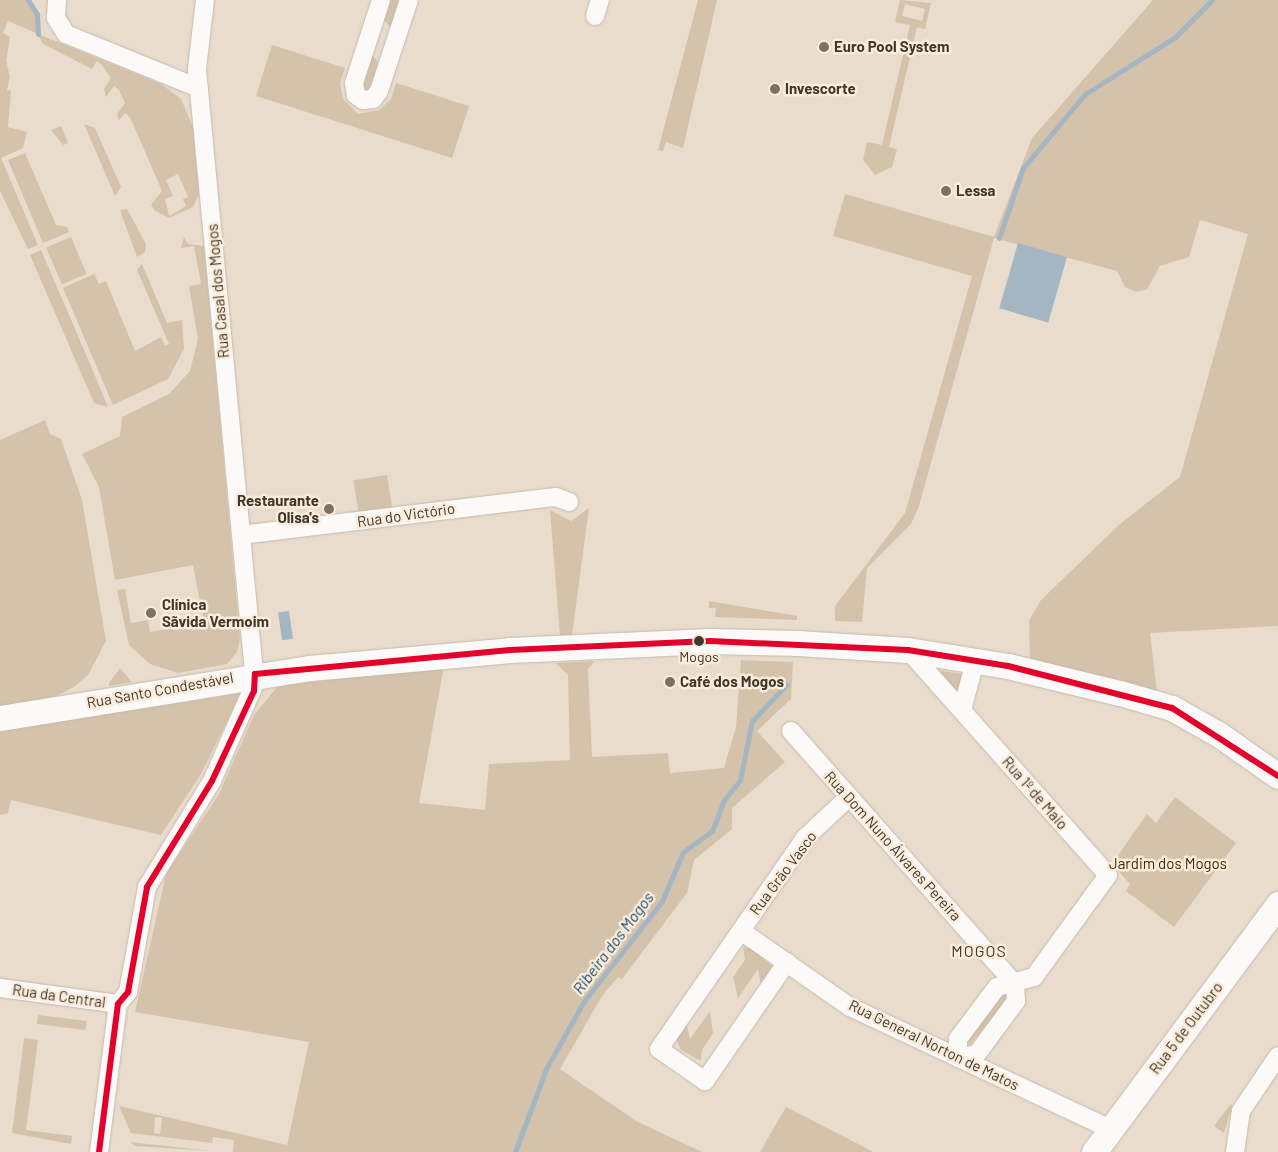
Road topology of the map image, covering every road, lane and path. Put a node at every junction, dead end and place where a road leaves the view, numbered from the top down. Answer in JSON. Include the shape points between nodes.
{"nodes":[{"id":1,"x":57,"y":0,"type":"edge"},
{"id":2,"x":205,"y":0,"type":"edge"},
{"id":3,"x":380,"y":0,"type":"edge"},
{"id":4,"x":409,"y":0,"type":"edge"},
{"id":5,"x":198,"y":88,"type":"junction"},
{"id":6,"x":569,"y":502,"type":"dead end"},
{"id":7,"x":241,"y":535,"type":"junction"},
{"id":8,"x":899,"y":649,"type":"junction"},
{"id":9,"x":975,"y":661,"type":"junction"},
{"id":10,"x":255,"y":674,"type":"junction"},
{"id":11,"x":962,"y":710,"type":"junction"},
{"id":12,"x":0,"y":718,"type":"edge"},
{"id":13,"x":791,"y":731,"type":"dead end"},
{"id":14,"x":1278,"y":776,"type":"edge"},
{"id":15,"x":849,"y":798,"type":"junction"},
{"id":16,"x":1278,"y":904,"type":"edge"},
{"id":17,"x":740,"y":930,"type":"junction"},
{"id":18,"x":787,"y":962,"type":"junction"},
{"id":19,"x":1015,"y":984,"type":"junction"},
{"id":20,"x":0,"y":988,"type":"edge"},
{"id":21,"x":118,"y":1004,"type":"junction"},
{"id":22,"x":1278,"y":1056,"type":"edge"},
{"id":23,"x":958,"y":1058,"type":"junction"},
{"id":24,"x":1111,"y":1129,"type":"junction"},
{"id":25,"x":99,"y":1152,"type":"edge"},
{"id":26,"x":1094,"y":1152,"type":"edge"},
{"id":27,"x":1235,"y":1152,"type":"edge"}],
"edges":[{"from":1,"to":5,"type":"street","via":[[56,18],[66,34]]},
{"from":2,"to":5,"type":"street","name":"Rua Casal dos Mogos"},
{"from":3,"to":4,"type":"street","via":[[354,83],[356,95],[363,100],[373,99],[379,91]]},
{"from":5,"to":7,"type":"street","name":"Rua Casal dos Mogos"},
{"from":6,"to":7,"type":"street","name":"Rua do Victório","via":[[556,497]]},
{"from":7,"to":10,"type":"street","name":"Rua Casal dos Mogos"},
{"from":8,"to":9,"type":"street","name":"Rua Santo Condestável"},
{"from":8,"to":10,"type":"street","name":"Rua Santo Condestável","via":[[710,641],[510,650]]},
{"from":8,"to":11,"type":"street","name":"Rua 1º de Maio"},
{"from":9,"to":11,"type":"street"},
{"from":9,"to":14,"type":"street","name":"Rua Santo Condestável","via":[[1172,708]]},
{"from":10,"to":12,"type":"street","name":"Rua Santo Condestável"},
{"from":10,"to":21,"type":"street","name":"Rua Casal dos Mogos","via":[[254,691],[212,780],[153,872],[128,992]]},
{"from":11,"to":19,"type":"street","name":"Rua 1º de Maio","via":[[1108,875],[1034,977]]},
{"from":13,"to":15,"type":"street","name":"Rua Dom Nuno Álvares Pereira"},
{"from":15,"to":17,"type":"street","name":"Rua Grão Vasco","via":[[805,838]]},
{"from":15,"to":19,"type":"street","name":"Rua Dom Nuno Álvares Pereira"},
{"from":16,"to":24,"type":"street","name":"Rua 5 de Outubro"},
{"from":17,"to":18,"type":"street","name":"Rua General Norton de Matos"},
{"from":17,"to":18,"type":"street","name":"Rua Grão Vasco","via":[[659,1049],[705,1081]]},
{"from":18,"to":23,"type":"street","name":"Rua General Norton de Matos","via":[[850,1007]]},
{"from":19,"to":23,"type":"street","via":[[997,987],[958,1039]]},
{"from":19,"to":23,"type":"street","via":[[1016,1001],[977,1054]]},
{"from":20,"to":21,"type":"street","name":"Rua da Central"},
{"from":21,"to":25,"type":"street"},
{"from":22,"to":27,"type":"street","via":[[1241,1111]]},
{"from":23,"to":24,"type":"street","name":"Rua General Norton de Matos"},
{"from":24,"to":26,"type":"street","name":"Rua 5 de Outubro"}]}
